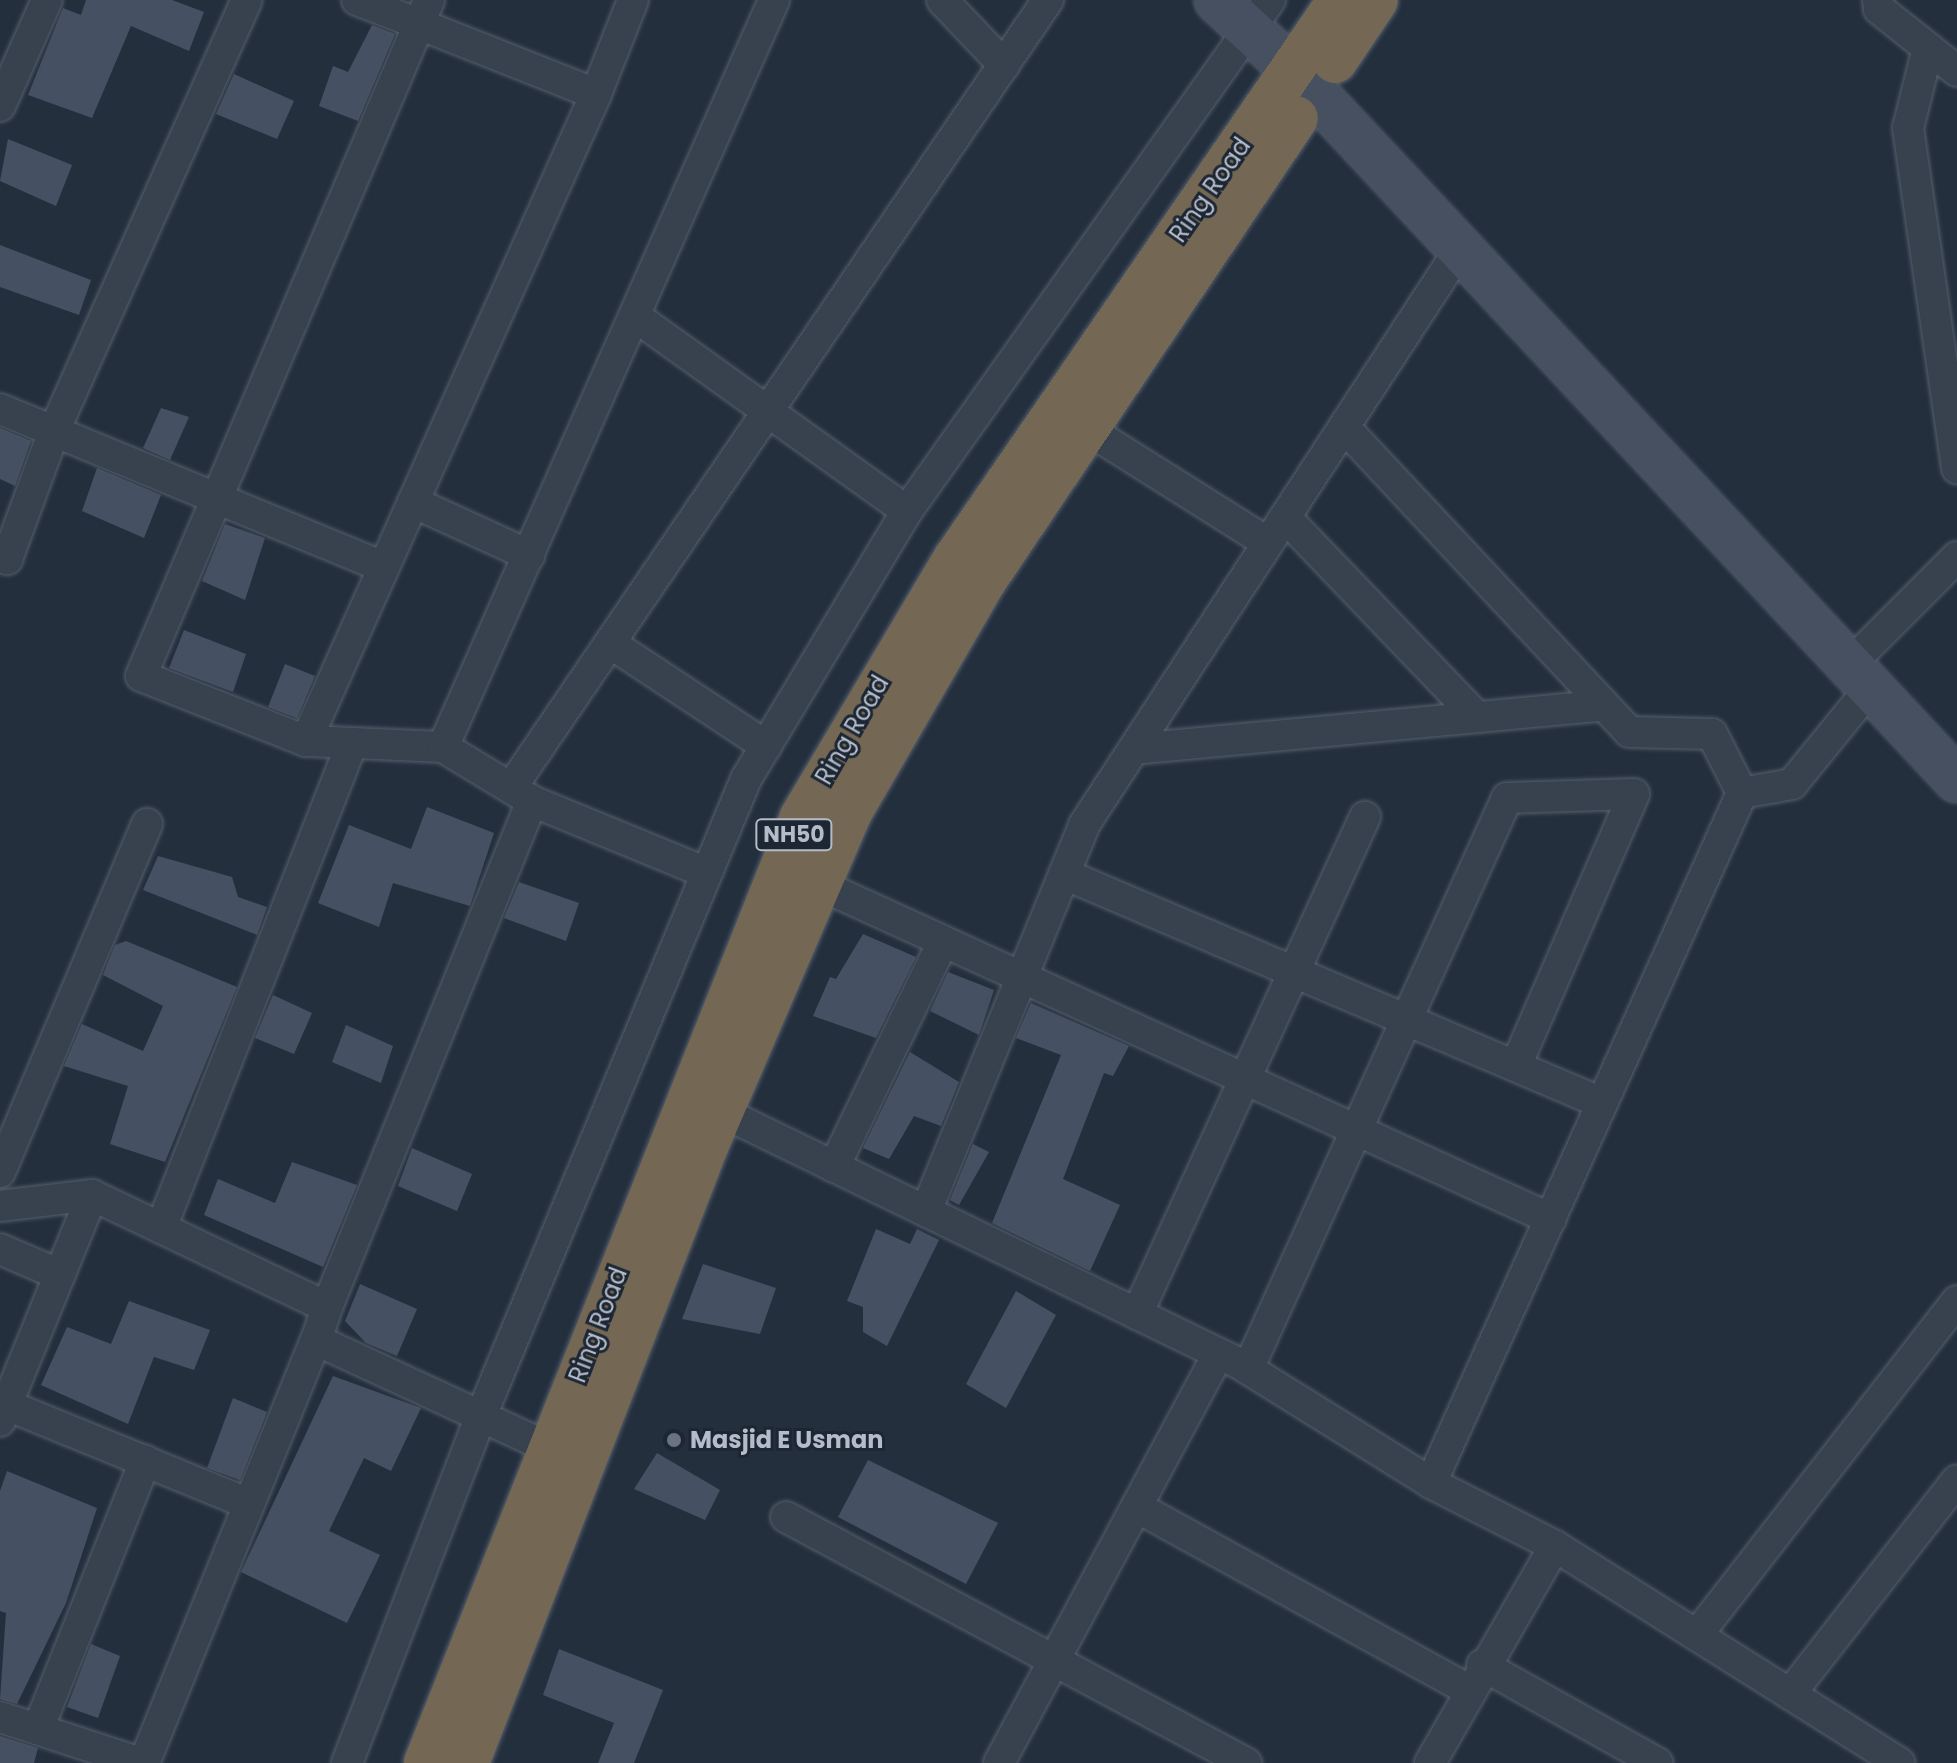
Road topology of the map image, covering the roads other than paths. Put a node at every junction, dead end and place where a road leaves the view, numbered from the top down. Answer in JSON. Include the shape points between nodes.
{"nodes":[{"id":1,"x":47,"y":0,"type":"edge"},
{"id":2,"x":247,"y":0,"type":"edge"},
{"id":3,"x":357,"y":0,"type":"edge"},
{"id":4,"x":633,"y":0,"type":"edge"},
{"id":5,"x":774,"y":0,"type":"edge"},
{"id":6,"x":942,"y":0,"type":"edge"},
{"id":7,"x":1048,"y":0,"type":"edge"},
{"id":8,"x":1217,"y":0,"type":"edge"},
{"id":9,"x":1340,"y":0,"type":"edge"},
{"id":10,"x":1376,"y":0,"type":"edge"},
{"id":11,"x":1878,"y":0,"type":"edge"},
{"id":12,"x":424,"y":12,"type":"edge"},
{"id":13,"x":1260,"y":15,"type":"edge"},
{"id":14,"x":1928,"y":48,"type":"junction"},
{"id":15,"x":1004,"y":65,"type":"junction"},
{"id":16,"x":1957,"y":71,"type":"edge"},
{"id":17,"x":1303,"y":81,"type":"junction"},
{"id":18,"x":596,"y":94,"type":"junction"},
{"id":19,"x":0,"y":106,"type":"edge"},
{"id":20,"x":1460,"y":249,"type":"junction"},
{"id":21,"x":636,"y":317,"type":"junction"},
{"id":22,"x":0,"y":409,"type":"edge"},
{"id":23,"x":767,"y":411,"type":"junction"},
{"id":24,"x":1344,"y":427,"type":"junction"},
{"id":25,"x":1087,"y":429,"type":"junction"},
{"id":26,"x":54,"y":431,"type":"junction"},
{"id":27,"x":1957,"y":468,"type":"edge"},
{"id":28,"x":218,"y":496,"type":"junction"},
{"id":29,"x":413,"y":502,"type":"junction"},
{"id":30,"x":907,"y":511,"type":"junction"},
{"id":31,"x":1285,"y":517,"type":"junction"},
{"id":32,"x":1268,"y":543,"type":"junction"},
{"id":33,"x":529,"y":555,"type":"junction"},
{"id":34,"x":0,"y":556,"type":"edge"},
{"id":35,"x":1957,"y":557,"type":"edge"},
{"id":36,"x":384,"y":567,"type":"junction"},
{"id":37,"x":610,"y":643,"type":"junction"},
{"id":38,"x":1860,"y":676,"type":"junction"},
{"id":39,"x":1604,"y":705,"type":"junction"},
{"id":40,"x":1477,"y":717,"type":"junction"},
{"id":41,"x":306,"y":741,"type":"junction"},
{"id":42,"x":352,"y":743,"type":"junction"},
{"id":43,"x":766,"y":746,"type":"junction"},
{"id":44,"x":443,"y":747,"type":"junction"},
{"id":45,"x":1134,"y":749,"type":"junction"},
{"id":46,"x":1954,"y":772,"type":"edge"},
{"id":47,"x":1742,"y":793,"type":"junction"},
{"id":48,"x":522,"y":794,"type":"junction"},
{"id":49,"x":1365,"y":817,"type":"dead end"},
{"id":50,"x":147,"y":824,"type":"dead end"},
{"id":51,"x":707,"y":873,"type":"junction"},
{"id":52,"x":1064,"y":874,"type":"junction"},
{"id":53,"x":816,"y":883,"type":"junction"},
{"id":54,"x":943,"y":942,"type":"junction"},
{"id":55,"x":1294,"y":972,"type":"junction"},
{"id":56,"x":1021,"y":978,"type":"junction"},
{"id":57,"x":1405,"y":1019,"type":"junction"},
{"id":58,"x":1516,"y":1066,"type":"junction"},
{"id":59,"x":1247,"y":1081,"type":"junction"},
{"id":60,"x":1602,"y":1103,"type":"junction"},
{"id":61,"x":720,"y":1111,"type":"junction"},
{"id":62,"x":1354,"y":1129,"type":"junction"},
{"id":63,"x":834,"y":1167,"type":"junction"},
{"id":64,"x":0,"y":1172,"type":"edge"},
{"id":65,"x":92,"y":1195,"type":"junction"},
{"id":66,"x":0,"y":1206,"type":"edge"},
{"id":67,"x":926,"y":1211,"type":"junction"},
{"id":68,"x":1551,"y":1219,"type":"junction"},
{"id":69,"x":161,"y":1228,"type":"junction"},
{"id":70,"x":0,"y":1249,"type":"edge"},
{"id":71,"x":60,"y":1275,"type":"junction"},
{"id":72,"x":1957,"y":1301,"type":"edge"},
{"id":73,"x":327,"y":1307,"type":"junction"},
{"id":74,"x":1137,"y":1314,"type":"junction"},
{"id":75,"x":316,"y":1340,"type":"junction"},
{"id":76,"x":1218,"y":1354,"type":"junction"},
{"id":77,"x":1248,"y":1369,"type":"junction"},
{"id":78,"x":3,"y":1413,"type":"edge"},
{"id":79,"x":481,"y":1416,"type":"junction"},
{"id":80,"x":550,"y":1448,"type":"junction"},
{"id":81,"x":145,"y":1461,"type":"junction"},
{"id":82,"x":1957,"y":1480,"type":"edge"},
{"id":83,"x":1431,"y":1483,"type":"junction"},
{"id":84,"x":249,"y":1504,"type":"junction"},
{"id":85,"x":1137,"y":1507,"type":"junction"},
{"id":86,"x":786,"y":1517,"type":"dead end"},
{"id":87,"x":1555,"y":1546,"type":"junction"},
{"id":88,"x":1697,"y":1635,"type":"junction"},
{"id":89,"x":1056,"y":1657,"type":"junction"},
{"id":90,"x":1474,"y":1677,"type":"junction"},
{"id":91,"x":1790,"y":1694,"type":"junction"},
{"id":92,"x":0,"y":1717,"type":"edge"},
{"id":93,"x":38,"y":1729,"type":"junction"},
{"id":94,"x":143,"y":1763,"type":"edge"},
{"id":95,"x":347,"y":1763,"type":"edge"},
{"id":96,"x":426,"y":1763,"type":"edge"},
{"id":97,"x":467,"y":1763,"type":"edge"},
{"id":98,"x":999,"y":1763,"type":"edge"},
{"id":99,"x":1246,"y":1763,"type":"edge"},
{"id":100,"x":1430,"y":1763,"type":"edge"},
{"id":101,"x":1657,"y":1763,"type":"edge"},
{"id":102,"x":1899,"y":1763,"type":"edge"}],
"edges":[{"from":1,"to":19,"type":"street"},
{"from":2,"to":26,"type":"street"},
{"from":3,"to":12,"type":"street"},
{"from":4,"to":18,"type":"street"},
{"from":5,"to":21,"type":"street"},
{"from":6,"to":15,"type":"street"},
{"from":7,"to":15,"type":"street"},
{"from":8,"to":13,"type":"street"},
{"from":9,"to":17,"type":"highway","name":"Ring Road","number":"NH50"},
{"from":10,"to":17,"type":"highway","name":"Ring Road","number":"NH50"},
{"from":11,"to":14,"type":"street","via":[[1879,9]]},
{"from":12,"to":18,"type":"street"},
{"from":12,"to":28,"type":"street"},
{"from":13,"to":17,"type":"street"},
{"from":13,"to":30,"type":"street"},
{"from":14,"to":16,"type":"street"},
{"from":14,"to":27,"type":"street","via":[[1908,128]]},
{"from":15,"to":23,"type":"street"},
{"from":17,"to":20,"type":"street"},
{"from":17,"to":25,"type":"highway","name":"Ring Road","number":"NH50"},
{"from":17,"to":80,"type":"highway","name":"Ring Road","number":"NH50","via":[[956,558],[802,817]]},
{"from":18,"to":29,"type":"street"},
{"from":20,"to":24,"type":"street"},
{"from":20,"to":38,"type":"street"},
{"from":21,"to":23,"type":"street"},
{"from":21,"to":33,"type":"street"},
{"from":22,"to":26,"type":"street"},
{"from":23,"to":30,"type":"street"},
{"from":23,"to":37,"type":"street"},
{"from":24,"to":31,"type":"street"},
{"from":24,"to":39,"type":"street"},
{"from":25,"to":32,"type":"street"},
{"from":25,"to":53,"type":"highway","name":"Ring Road","number":"NH50","via":[[912,696]]},
{"from":26,"to":28,"type":"street"},
{"from":26,"to":34,"type":"street","via":[[7,559]]},
{"from":28,"to":36,"type":"street"},
{"from":28,"to":41,"type":"street","via":[[141,676]]},
{"from":29,"to":33,"type":"street"},
{"from":29,"to":36,"type":"street"},
{"from":30,"to":43,"type":"street"},
{"from":31,"to":32,"type":"street"},
{"from":31,"to":40,"type":"street"},
{"from":32,"to":45,"type":"street"},
{"from":33,"to":44,"type":"street"},
{"from":35,"to":38,"type":"street"},
{"from":36,"to":41,"type":"street"},
{"from":37,"to":43,"type":"street"},
{"from":37,"to":48,"type":"street"},
{"from":38,"to":46,"type":"street"},
{"from":38,"to":47,"type":"street","via":[[1792,784]]},
{"from":39,"to":40,"type":"street"},
{"from":39,"to":47,"type":"street","via":[[1629,732],[1712,734]]},
{"from":40,"to":45,"type":"street"},
{"from":41,"to":42,"type":"street"},
{"from":42,"to":44,"type":"street"},
{"from":42,"to":69,"type":"street"},
{"from":43,"to":51,"type":"street"},
{"from":44,"to":48,"type":"street"},
{"from":45,"to":52,"type":"street","via":[[1084,825]]},
{"from":47,"to":60,"type":"street"},
{"from":48,"to":51,"type":"street"},
{"from":48,"to":73,"type":"street"},
{"from":49,"to":55,"type":"street"},
{"from":50,"to":64,"type":"street"},
{"from":51,"to":79,"type":"street"},
{"from":52,"to":55,"type":"street"},
{"from":52,"to":56,"type":"street"},
{"from":53,"to":54,"type":"street"},
{"from":53,"to":61,"type":"highway","name":"Ring Road","number":"NH50"},
{"from":54,"to":56,"type":"street"},
{"from":54,"to":63,"type":"street"},
{"from":55,"to":57,"type":"street"},
{"from":55,"to":59,"type":"street"},
{"from":56,"to":59,"type":"street"},
{"from":56,"to":67,"type":"street"},
{"from":57,"to":58,"type":"street"},
{"from":57,"to":58,"type":"street","via":[[1507,798],[1634,794]]},
{"from":57,"to":62,"type":"street"},
{"from":58,"to":60,"type":"street"},
{"from":59,"to":62,"type":"street"},
{"from":59,"to":74,"type":"street"},
{"from":60,"to":68,"type":"street"},
{"from":61,"to":63,"type":"street"},
{"from":61,"to":97,"type":"highway","name":"Ring Road","number":"NH50"},
{"from":62,"to":68,"type":"street"},
{"from":62,"to":77,"type":"street"},
{"from":63,"to":67,"type":"street"},
{"from":65,"to":66,"type":"street"},
{"from":65,"to":69,"type":"street"},
{"from":65,"to":71,"type":"street"},
{"from":67,"to":74,"type":"street"},
{"from":68,"to":83,"type":"street"},
{"from":69,"to":73,"type":"street"},
{"from":70,"to":71,"type":"street"},
{"from":71,"to":78,"type":"street"},
{"from":72,"to":88,"type":"street"},
{"from":73,"to":75,"type":"street"},
{"from":74,"to":76,"type":"street"},
{"from":75,"to":79,"type":"street"},
{"from":75,"to":84,"type":"street"},
{"from":76,"to":77,"type":"street"},
{"from":76,"to":85,"type":"street"},
{"from":77,"to":83,"type":"street"},
{"from":78,"to":81,"type":"street"},
{"from":79,"to":80,"type":"street"},
{"from":79,"to":95,"type":"street"},
{"from":80,"to":96,"type":"highway","name":"Ring Road","number":"NH50"},
{"from":81,"to":84,"type":"street"},
{"from":81,"to":93,"type":"street"},
{"from":82,"to":91,"type":"street"},
{"from":83,"to":87,"type":"street"},
{"from":84,"to":94,"type":"street"},
{"from":85,"to":89,"type":"street"},
{"from":85,"to":90,"type":"street"},
{"from":86,"to":89,"type":"street"},
{"from":87,"to":88,"type":"street"},
{"from":87,"to":90,"type":"street"},
{"from":88,"to":91,"type":"street"},
{"from":89,"to":98,"type":"street"},
{"from":89,"to":99,"type":"street"},
{"from":90,"to":100,"type":"street"},
{"from":90,"to":101,"type":"street"},
{"from":91,"to":102,"type":"street"},
{"from":92,"to":93,"type":"street"},
{"from":93,"to":94,"type":"street"}]}
